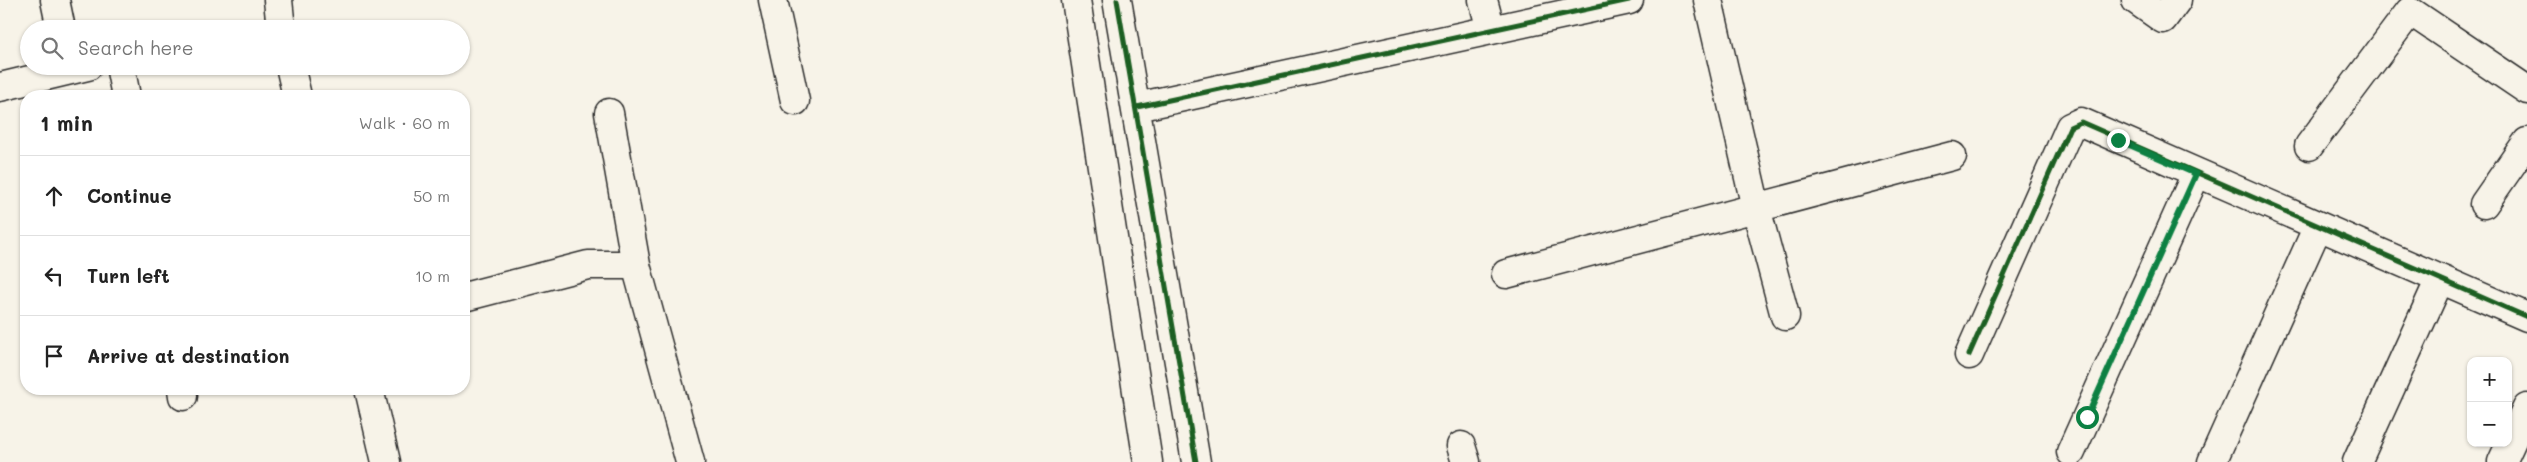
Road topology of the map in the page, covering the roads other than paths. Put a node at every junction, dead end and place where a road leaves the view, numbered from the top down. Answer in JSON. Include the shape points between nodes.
{"nodes":[{"id":1,"x":55,"y":0,"type":"edge"},
{"id":2,"x":278,"y":0,"type":"edge"},
{"id":3,"x":773,"y":0,"type":"edge"},
{"id":4,"x":1076,"y":0,"type":"edge"},
{"id":5,"x":1118,"y":0,"type":"edge"},
{"id":6,"x":1483,"y":0,"type":"edge"},
{"id":7,"x":1629,"y":0,"type":"edge"},
{"id":8,"x":1708,"y":0,"type":"edge"},
{"id":9,"x":2136,"y":0,"type":"edge"},
{"id":10,"x":2177,"y":0,"type":"edge"},
{"id":11,"x":2407,"y":4,"type":"edge"},
{"id":12,"x":59,"y":20,"type":"edge"},
{"id":13,"x":280,"y":20,"type":"edge"},
{"id":14,"x":1491,"y":30,"type":"junction"},
{"id":15,"x":48,"y":75,"type":"edge"},
{"id":16,"x":122,"y":75,"type":"edge"},
{"id":17,"x":292,"y":75,"type":"edge"},
{"id":18,"x":0,"y":87,"type":"edge"},
{"id":19,"x":125,"y":90,"type":"edge"},
{"id":20,"x":296,"y":90,"type":"edge"},
{"id":21,"x":2527,"y":90,"type":"edge"},
{"id":22,"x":795,"y":101,"type":"dead end"},
{"id":23,"x":1136,"y":107,"type":"junction"},
{"id":24,"x":609,"y":113,"type":"dead end"},
{"id":25,"x":2527,"y":142,"type":"edge"},
{"id":26,"x":2309,"y":146,"type":"dead end"},
{"id":27,"x":1952,"y":156,"type":"dead end"},
{"id":28,"x":2196,"y":174,"type":"junction"},
{"id":29,"x":2484,"y":204,"type":"dead end"},
{"id":30,"x":1756,"y":208,"type":"junction"},
{"id":31,"x":2318,"y":226,"type":"junction"},
{"id":32,"x":636,"y":265,"type":"junction"},
{"id":33,"x":1506,"y":274,"type":"dead end"},
{"id":34,"x":2440,"y":279,"type":"junction"},
{"id":35,"x":470,"y":295,"type":"edge"},
{"id":36,"x":1785,"y":316,"type":"dead end"},
{"id":37,"x":2527,"y":317,"type":"edge"},
{"id":38,"x":1969,"y":355,"type":"dead end"},
{"id":39,"x":370,"y":395,"type":"edge"},
{"id":40,"x":2527,"y":408,"type":"edge"},
{"id":41,"x":2071,"y":452,"type":"dead end"},
{"id":42,"x":386,"y":462,"type":"edge"},
{"id":43,"x":690,"y":462,"type":"edge"},
{"id":44,"x":1148,"y":462,"type":"edge"},
{"id":45,"x":1196,"y":462,"type":"edge"},
{"id":46,"x":2212,"y":462,"type":"edge"},
{"id":47,"x":2357,"y":462,"type":"edge"},
{"id":48,"x":2502,"y":462,"type":"edge"}],
"edges":[{"from":1,"to":12,"type":"street"},
{"from":2,"to":13,"type":"street"},
{"from":3,"to":22,"type":"street"},
{"from":4,"to":44,"type":"street"},
{"from":5,"to":23,"type":"street"},
{"from":6,"to":14,"type":"street"},
{"from":7,"to":14,"type":"street"},
{"from":8,"to":30,"type":"street"},
{"from":9,"to":10,"type":"street","via":[[2163,20]]},
{"from":11,"to":21,"type":"street"},
{"from":11,"to":26,"type":"street"},
{"from":14,"to":23,"type":"street"},
{"from":15,"to":18,"type":"street"},
{"from":16,"to":19,"type":"street"},
{"from":17,"to":20,"type":"street"},
{"from":23,"to":45,"type":"street"},
{"from":24,"to":32,"type":"street"},
{"from":25,"to":29,"type":"street"},
{"from":27,"to":30,"type":"street"},
{"from":28,"to":31,"type":"street"},
{"from":28,"to":38,"type":"street","via":[[2081,122],[2070,127]]},
{"from":28,"to":41,"type":"street"},
{"from":30,"to":33,"type":"street"},
{"from":30,"to":36,"type":"street"},
{"from":31,"to":34,"type":"street"},
{"from":31,"to":46,"type":"street"},
{"from":32,"to":35,"type":"street","via":[[588,265]]},
{"from":32,"to":43,"type":"street"},
{"from":34,"to":37,"type":"street"},
{"from":34,"to":47,"type":"street"},
{"from":39,"to":42,"type":"street"},
{"from":40,"to":48,"type":"street"}]}
